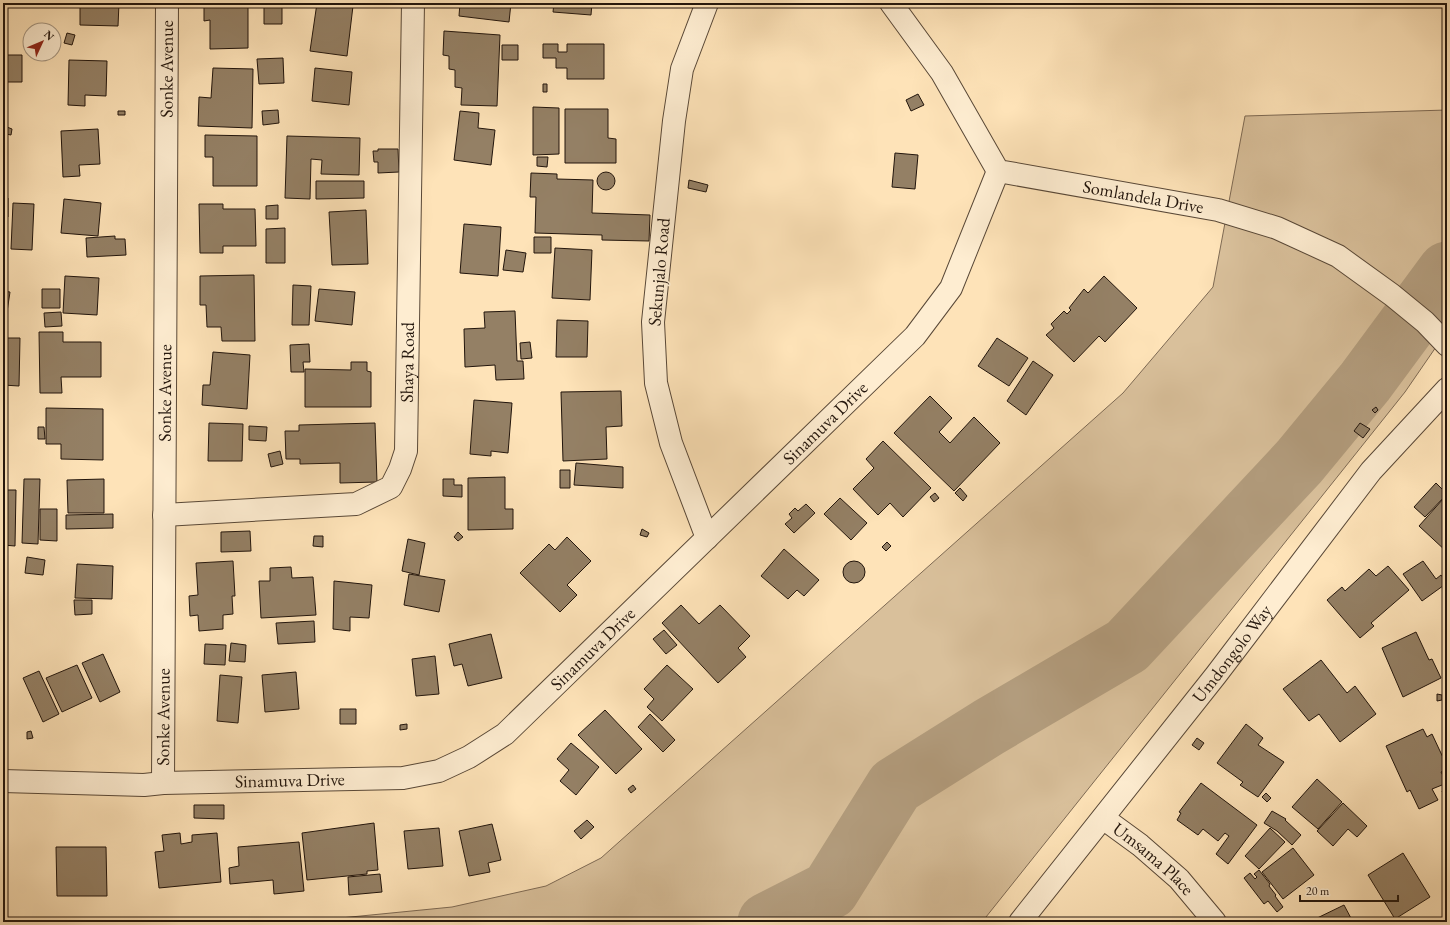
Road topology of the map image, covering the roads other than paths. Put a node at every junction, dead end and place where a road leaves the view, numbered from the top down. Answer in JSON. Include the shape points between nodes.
{"nodes":[{"id":1,"x":167,"y":3,"type":"edge"},
{"id":2,"x":413,"y":3,"type":"edge"},
{"id":3,"x":707,"y":3,"type":"edge"},
{"id":4,"x":891,"y":3,"type":"edge"},
{"id":5,"x":998,"y":171,"type":"junction"},
{"id":6,"x":1447,"y":345,"type":"edge"},
{"id":7,"x":1447,"y":389,"type":"edge"},
{"id":8,"x":164,"y":515,"type":"junction"},
{"id":9,"x":707,"y":538,"type":"junction"},
{"id":10,"x":3,"y":781,"type":"edge"},
{"id":11,"x":163,"y":783,"type":"junction"},
{"id":12,"x":1103,"y":818,"type":"junction"},
{"id":13,"x":1020,"y":922,"type":"edge"},
{"id":14,"x":1215,"y":922,"type":"edge"}],
"edges":[{"from":1,"to":8,"type":"street","name":"Sonke Avenue"},
{"from":2,"to":8,"type":"street","name":"Shaya Road","via":[[406,451],[400,469],[391,486],[356,504]]},
{"from":3,"to":9,"type":"street","name":"Sekunjalo Road","via":[[682,69],[674,121],[653,322],[656,383],[671,443]]},
{"from":4,"to":5,"type":"street","via":[[942,73]]},
{"from":5,"to":6,"type":"street","name":"Somlandela Drive","via":[[1218,210],[1277,228],[1338,256],[1392,295],[1425,322]]},
{"from":5,"to":9,"type":"street","name":"Sinamuva Drive","via":[[951,288],[915,336]]},
{"from":7,"to":12,"type":"street","name":"Umdongolo Way","via":[[1371,471]]},
{"from":8,"to":11,"type":"street","name":"Sonke Avenue"},
{"from":9,"to":11,"type":"street","name":"Sinamuva Drive","via":[[505,734],[469,757],[439,770],[403,778]]},
{"from":10,"to":11,"type":"street","name":"Sinamuva Drive","via":[[144,785]]},
{"from":12,"to":13,"type":"street","name":"Umdongolo Way"},
{"from":12,"to":14,"type":"street","name":"Umsama Place","via":[[1140,845],[1179,879]]}]}
